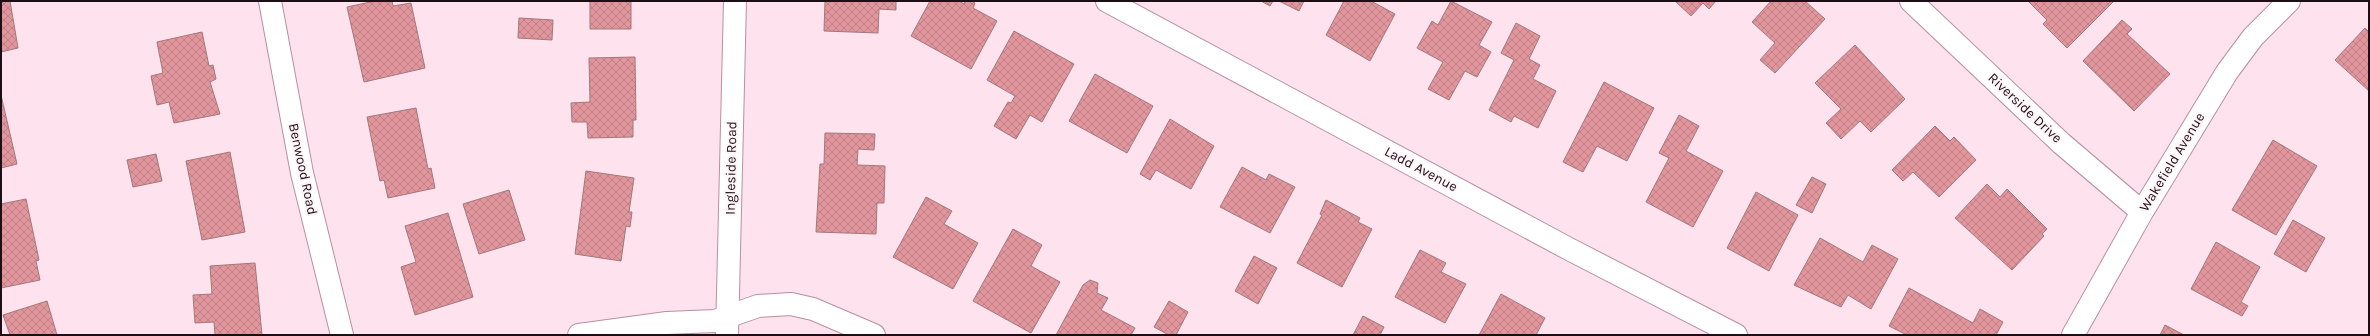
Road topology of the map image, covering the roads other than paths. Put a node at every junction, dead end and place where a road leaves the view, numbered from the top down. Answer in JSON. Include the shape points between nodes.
{"nodes":[{"id":1,"x":270,"y":1,"type":"edge"},
{"id":2,"x":735,"y":1,"type":"edge"},
{"id":3,"x":1107,"y":1,"type":"edge"},
{"id":4,"x":1911,"y":1,"type":"edge"},
{"id":5,"x":2289,"y":1,"type":"edge"},
{"id":6,"x":2142,"y":212,"type":"junction"},
{"id":7,"x":727,"y":326,"type":"edge"},
{"id":8,"x":342,"y":335,"type":"edge"},
{"id":9,"x":579,"y":335,"type":"edge"},
{"id":10,"x":874,"y":335,"type":"edge"},
{"id":11,"x":1736,"y":335,"type":"edge"},
{"id":12,"x":2073,"y":335,"type":"edge"}],
"edges":[{"from":1,"to":8,"type":"street","name":"Benwood Road","via":[[302,173]]},
{"from":2,"to":7,"type":"street","name":"Ingleside Road"},
{"from":3,"to":11,"type":"street","name":"Ladd Avenue","via":[[1562,245]]},
{"from":4,"to":6,"type":"street","name":"Riverside Drive","via":[[2061,143]]},
{"from":5,"to":6,"type":"street","name":"Wakefield Avenue","via":[[2253,37],[2227,72]]},
{"from":6,"to":12,"type":"street","name":"Wakefield Avenue"},
{"from":7,"to":9,"type":"street","via":[[715,321],[667,323]]},
{"from":7,"to":10,"type":"street","via":[[758,306],[791,304],[813,309]]}]}
